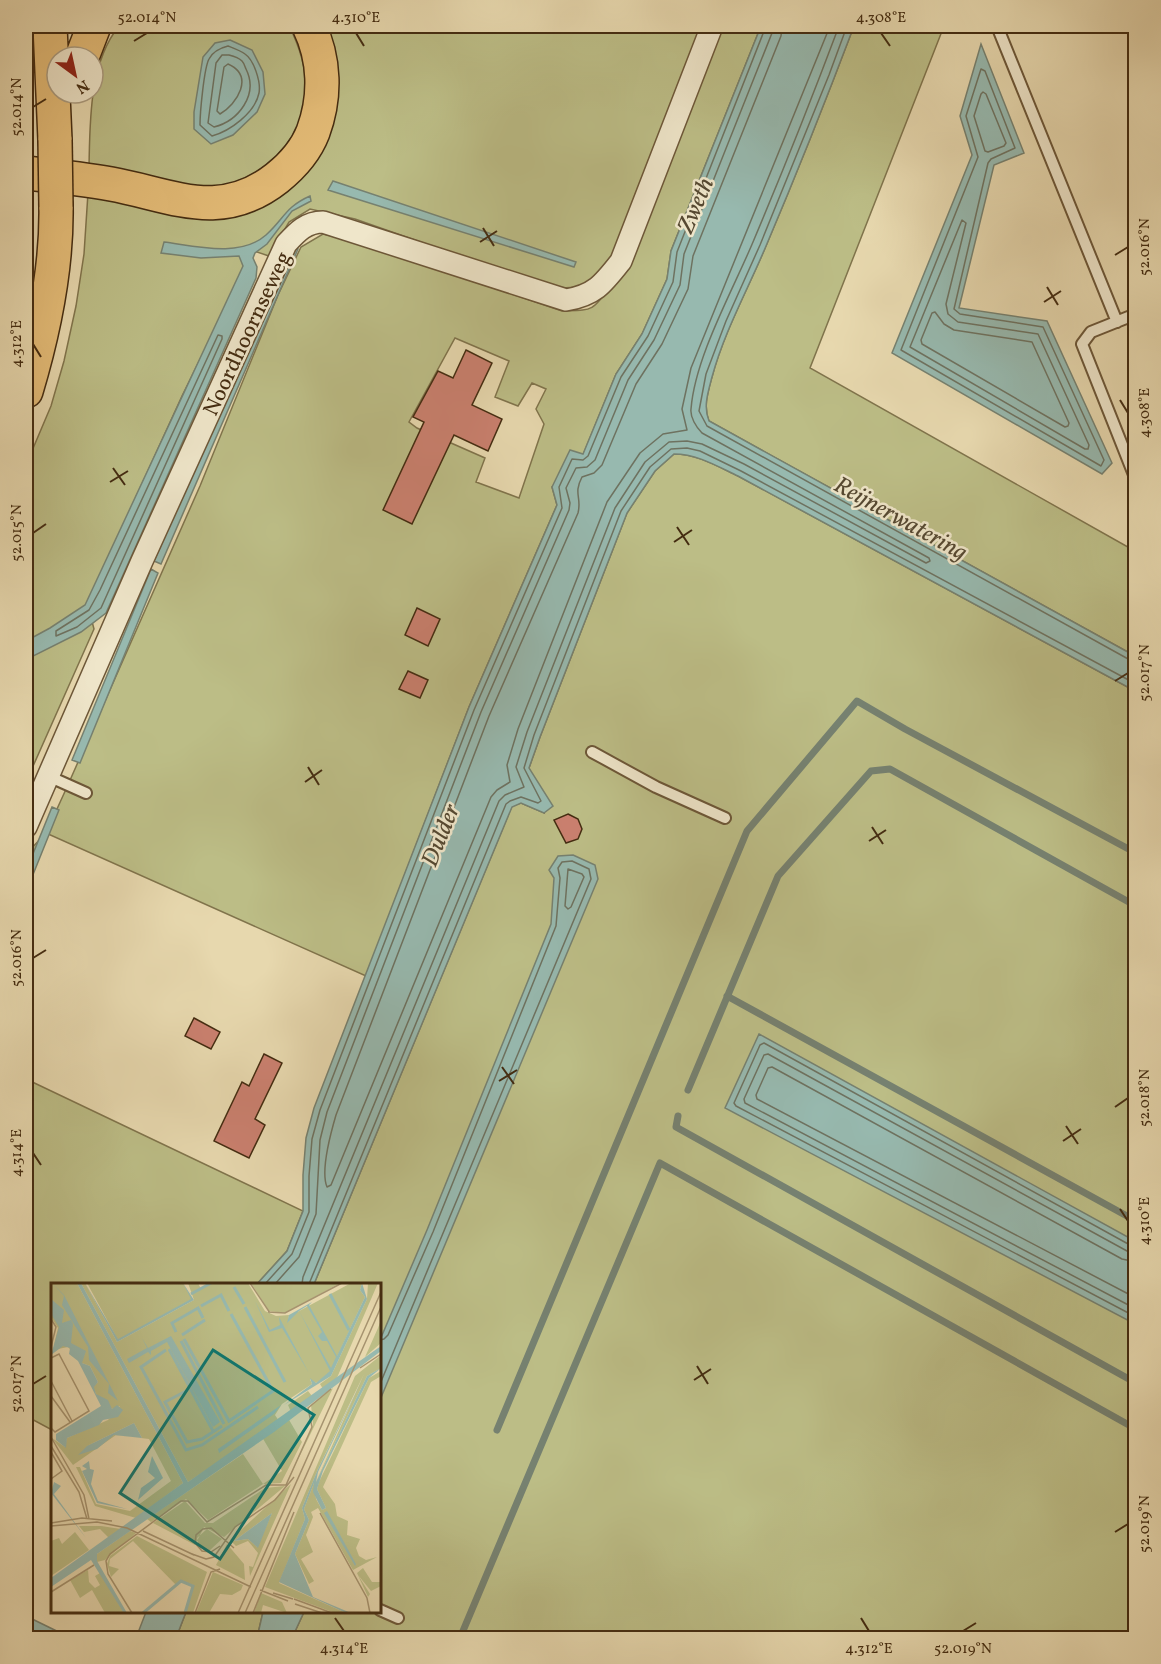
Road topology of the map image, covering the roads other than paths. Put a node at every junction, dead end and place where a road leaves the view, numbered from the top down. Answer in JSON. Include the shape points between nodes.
{"nodes":[{"id":1,"x":49,"y":26,"type":"edge"},
{"id":2,"x":94,"y":26,"type":"edge"},
{"id":3,"x":309,"y":26,"type":"edge"},
{"id":4,"x":712,"y":26,"type":"edge"},
{"id":5,"x":997,"y":26,"type":"edge"},
{"id":6,"x":87,"y":45,"type":"edge"},
{"id":7,"x":66,"y":105,"type":"edge"},
{"id":8,"x":55,"y":140,"type":"junction"},
{"id":9,"x":26,"y":172,"type":"edge"},
{"id":10,"x":1136,"y":314,"type":"edge"},
{"id":11,"x":1117,"y":322,"type":"junction"},
{"id":12,"x":26,"y":391,"type":"edge"},
{"id":13,"x":1136,"y":480,"type":"edge"},
{"id":14,"x":592,"y":752,"type":"dead end"},
{"id":15,"x":48,"y":776,"type":"junction"},
{"id":16,"x":86,"y":793,"type":"dead end"},
{"id":17,"x":725,"y":818,"type":"dead end"},
{"id":18,"x":26,"y":826,"type":"edge"},
{"id":19,"x":381,"y":1610,"type":"edge"},
{"id":20,"x":398,"y":1618,"type":"dead end"}],
"edges":[{"from":1,"to":8,"type":"highway"},
{"from":2,"to":6,"type":"highway"},
{"from":3,"to":9,"type":"highway","via":[[321,65],[319,116],[298,157],[252,194],[211,203],[182,201],[113,184]]},
{"from":4,"to":15,"type":"street","name":"Noordhoornseweg","via":[[621,261],[604,283],[585,297],[566,300],[323,222],[301,229],[286,244]]},
{"from":5,"to":11,"type":"lane"},
{"from":7,"to":8,"type":"highway"},
{"from":8,"to":12,"type":"highway","bridge":true,"via":[[56,207],[50,296]]},
{"from":10,"to":11,"type":"lane"},
{"from":11,"to":13,"type":"lane","via":[[1091,332],[1082,344]]},
{"from":14,"to":17,"type":"lane"},
{"from":15,"to":16,"type":"lane"},
{"from":15,"to":18,"type":"street","name":"Noordhoornseweg"},
{"from":19,"to":20,"type":"lane"}]}
